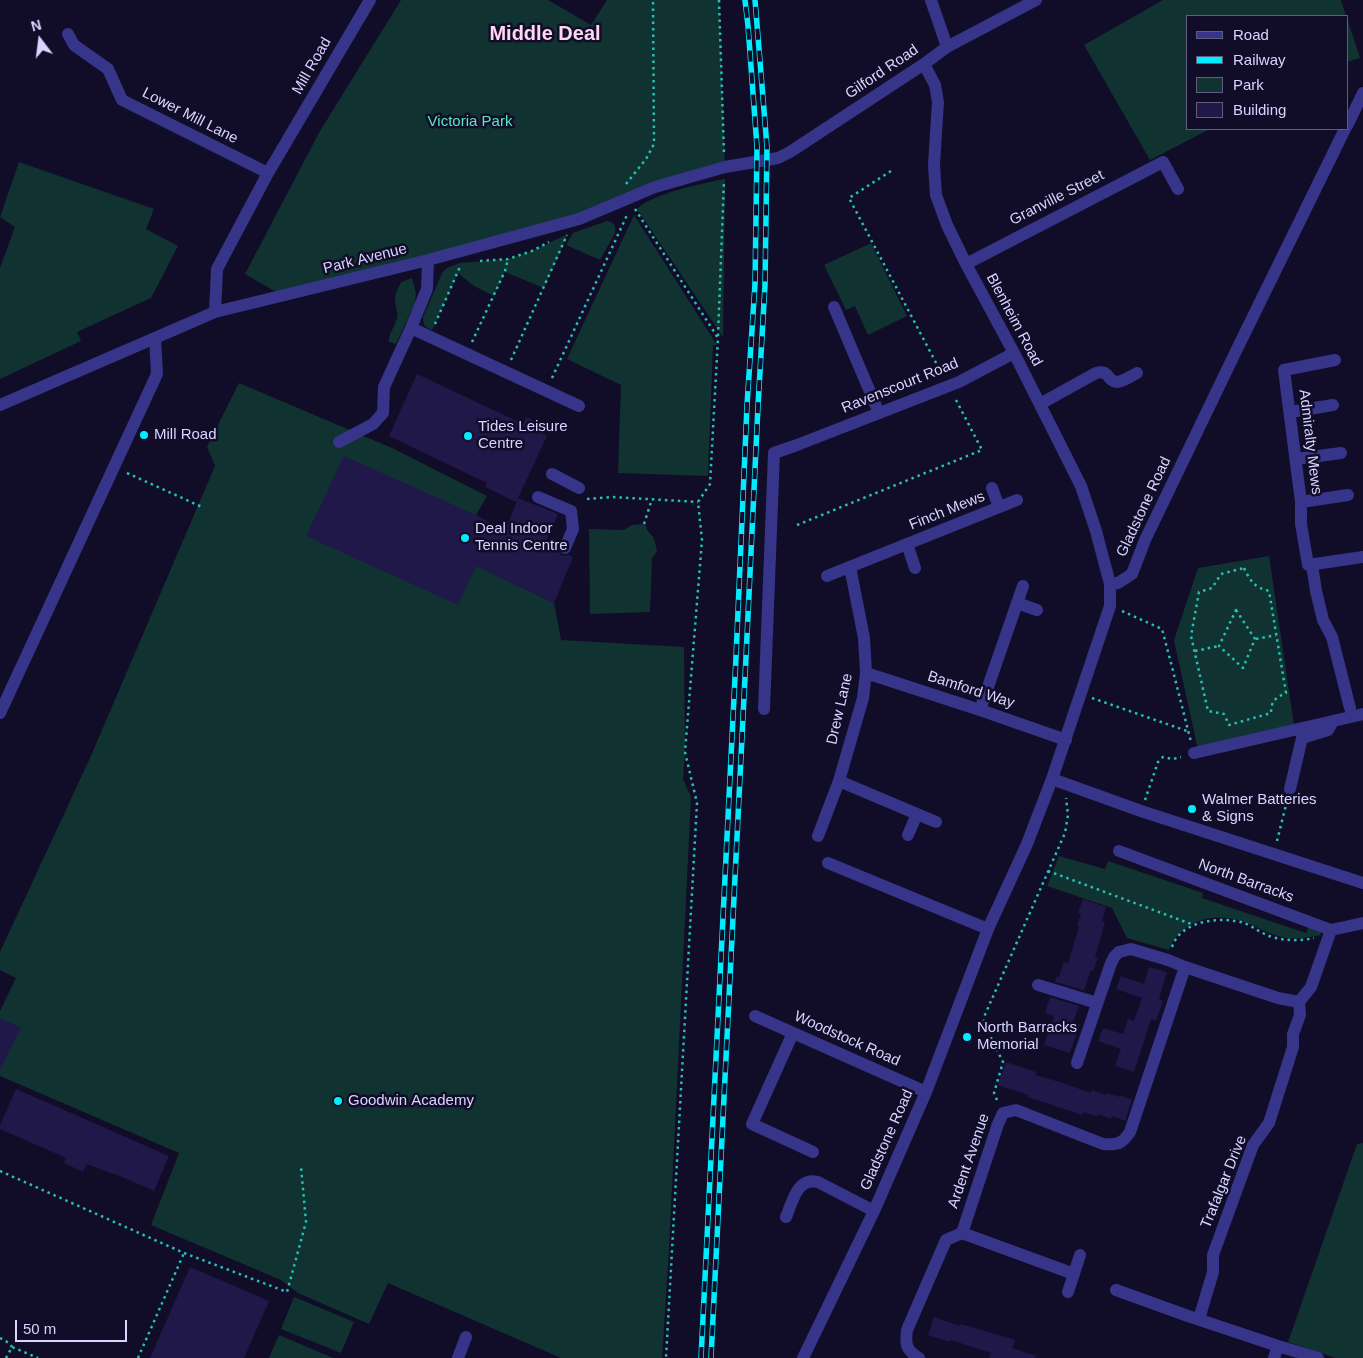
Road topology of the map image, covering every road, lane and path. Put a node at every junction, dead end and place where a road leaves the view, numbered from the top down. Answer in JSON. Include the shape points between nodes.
{"nodes":[{"id":1,"x":370,"y":0,"type":"edge"},
{"id":2,"x":653,"y":0,"type":"edge"},
{"id":3,"x":719,"y":0,"type":"edge"},
{"id":4,"x":931,"y":0,"type":"edge"},
{"id":5,"x":1036,"y":0,"type":"edge"},
{"id":6,"x":68,"y":34,"type":"dead end"},
{"id":7,"x":947,"y":47,"type":"junction"},
{"id":8,"x":924,"y":64,"type":"junction"},
{"id":9,"x":1363,"y":92,"type":"edge"},
{"id":10,"x":1348,"y":123,"type":"edge"},
{"id":11,"x":1345,"y":130,"type":"edge"},
{"id":12,"x":744,"y":164,"type":"joint"},
{"id":13,"x":725,"y":168,"type":"junction"},
{"id":14,"x":891,"y":171,"type":"dead end"},
{"id":15,"x":268,"y":173,"type":"junction"},
{"id":16,"x":1178,"y":189,"type":"dead end"},
{"id":17,"x":629,"y":198,"type":"junction"},
{"id":18,"x":568,"y":234,"type":"dead end"},
{"id":19,"x":508,"y":259,"type":"dead end"},
{"id":20,"x":428,"y":260,"type":"junction"},
{"id":21,"x":460,"y":263,"type":"dead end"},
{"id":22,"x":966,"y":264,"type":"junction"},
{"id":23,"x":834,"y":306,"type":"dead end"},
{"id":24,"x":215,"y":312,"type":"junction"},
{"id":25,"x":411,"y":328,"type":"junction"},
{"id":26,"x":429,"y":337,"type":"junction"},
{"id":27,"x":155,"y":338,"type":"junction"},
{"id":28,"x":718,"y":338,"type":"junction"},
{"id":29,"x":1014,"y":353,"type":"junction"},
{"id":30,"x":466,"y":354,"type":"junction"},
{"id":31,"x":1335,"y":360,"type":"dead end"},
{"id":32,"x":505,"y":372,"type":"junction"},
{"id":33,"x":1137,"y":373,"type":"dead end"},
{"id":34,"x":948,"y":386,"type":"junction"},
{"id":35,"x":546,"y":391,"type":"junction"},
{"id":36,"x":1040,"y":404,"type":"junction"},
{"id":37,"x":1333,"y":405,"type":"dead end"},
{"id":38,"x":0,"y":406,"type":"edge"},
{"id":39,"x":579,"y":406,"type":"dead end"},
{"id":40,"x":1290,"y":412,"type":"junction"},
{"id":41,"x":879,"y":413,"type":"junction"},
{"id":42,"x":339,"y":442,"type":"dead end"},
{"id":43,"x":1341,"y":453,"type":"dead end"},
{"id":44,"x":1296,"y":459,"type":"junction"},
{"id":45,"x":114,"y":468,"type":"junction"},
{"id":46,"x":552,"y":474,"type":"dead end"},
{"id":47,"x":579,"y":488,"type":"dead end"},
{"id":48,"x":992,"y":488,"type":"dead end"},
{"id":49,"x":1348,"y":495,"type":"dead end"},
{"id":50,"x":538,"y":497,"type":"dead end"},
{"id":51,"x":652,"y":499,"type":"junction"},
{"id":52,"x":585,"y":500,"type":"dead end"},
{"id":53,"x":1017,"y":500,"type":"dead end"},
{"id":54,"x":698,"y":502,"type":"junction"},
{"id":55,"x":1301,"y":502,"type":"junction"},
{"id":56,"x":202,"y":507,"type":"dead end"},
{"id":57,"x":999,"y":507,"type":"junction"},
{"id":58,"x":644,"y":524,"type":"dead end"},
{"id":59,"x":796,"y":525,"type":"dead end"},
{"id":60,"x":907,"y":544,"type":"junction"},
{"id":61,"x":565,"y":548,"type":"dead end"},
{"id":62,"x":1363,"y":557,"type":"edge"},
{"id":63,"x":1312,"y":565,"type":"junction"},
{"id":64,"x":850,"y":566,"type":"junction"},
{"id":65,"x":915,"y":568,"type":"dead end"},
{"id":66,"x":826,"y":576,"type":"dead end"},
{"id":67,"x":1110,"y":584,"type":"junction"},
{"id":68,"x":1023,"y":586,"type":"dead end"},
{"id":69,"x":1017,"y":603,"type":"junction"},
{"id":70,"x":1110,"y":606,"type":"junction"},
{"id":71,"x":1037,"y":610,"type":"dead end"},
{"id":72,"x":1276,"y":635,"type":"junction"},
{"id":73,"x":1255,"y":639,"type":"junction"},
{"id":74,"x":1219,"y":646,"type":"junction"},
{"id":75,"x":1194,"y":651,"type":"junction"},
{"id":76,"x":866,"y":673,"type":"junction"},
{"id":77,"x":5,"y":688,"type":"edge"},
{"id":78,"x":1081,"y":694,"type":"junction"},
{"id":79,"x":1350,"y":708,"type":"dead end"},
{"id":80,"x":764,"y":709,"type":"dead end"},
{"id":81,"x":980,"y":710,"type":"junction"},
{"id":82,"x":0,"y":713,"type":"edge"},
{"id":83,"x":1363,"y":714,"type":"edge"},
{"id":84,"x":1333,"y":721,"type":"junction"},
{"id":85,"x":1187,"y":731,"type":"junction"},
{"id":86,"x":1066,"y":740,"type":"junction"},
{"id":87,"x":1194,"y":753,"type":"junction"},
{"id":88,"x":839,"y":781,"type":"junction"},
{"id":89,"x":1050,"y":784,"type":"junction"},
{"id":90,"x":1290,"y":790,"type":"joint"},
{"id":91,"x":1141,"y":810,"type":"junction"},
{"id":92,"x":917,"y":814,"type":"junction"},
{"id":93,"x":936,"y":822,"type":"dead end"},
{"id":94,"x":1279,"y":834,"type":"dead end"},
{"id":95,"x":908,"y":835,"type":"dead end"},
{"id":96,"x":818,"y":836,"type":"dead end"},
{"id":97,"x":1119,"y":851,"type":"dead end"},
{"id":98,"x":828,"y":863,"type":"dead end"},
{"id":99,"x":1048,"y":871,"type":"junction"},
{"id":100,"x":1363,"y":883,"type":"edge"},
{"id":101,"x":1363,"y":923,"type":"edge"},
{"id":102,"x":1194,"y":924,"type":"junction"},
{"id":103,"x":988,"y":929,"type":"junction"},
{"id":104,"x":1330,"y":930,"type":"junction"},
{"id":105,"x":1168,"y":960,"type":"junction"},
{"id":106,"x":1185,"y":967,"type":"junction"},
{"id":107,"x":1038,"y":985,"type":"dead end"},
{"id":108,"x":1299,"y":1002,"type":"junction"},
{"id":109,"x":1097,"y":1003,"type":"junction"},
{"id":110,"x":755,"y":1016,"type":"dead end"},
{"id":111,"x":793,"y":1033,"type":"junction"},
{"id":112,"x":1077,"y":1063,"type":"dead end"},
{"id":113,"x":926,"y":1092,"type":"junction"},
{"id":114,"x":1002,"y":1113,"type":"junction"},
{"id":115,"x":812,"y":1152,"type":"dead end"},
{"id":116,"x":301,"y":1167,"type":"dead end"},
{"id":117,"x":0,"y":1171,"type":"edge"},
{"id":118,"x":874,"y":1211,"type":"junction"},
{"id":119,"x":786,"y":1217,"type":"dead end"},
{"id":120,"x":962,"y":1233,"type":"junction"},
{"id":121,"x":184,"y":1253,"type":"junction"},
{"id":122,"x":1080,"y":1255,"type":"dead end"},
{"id":123,"x":1074,"y":1274,"type":"junction"},
{"id":124,"x":1116,"y":1290,"type":"dead end"},
{"id":125,"x":1068,"y":1292,"type":"dead end"},
{"id":126,"x":1199,"y":1319,"type":"junction"},
{"id":127,"x":466,"y":1337,"type":"dead end"},
{"id":128,"x":0,"y":1338,"type":"edge"},
{"id":129,"x":12,"y":1347,"type":"junction"},
{"id":130,"x":1276,"y":1352,"type":"edge"},
{"id":131,"x":6,"y":1358,"type":"edge"},
{"id":132,"x":38,"y":1358,"type":"edge"},
{"id":133,"x":138,"y":1358,"type":"edge"},
{"id":134,"x":458,"y":1358,"type":"edge"},
{"id":135,"x":666,"y":1358,"type":"edge"},
{"id":136,"x":803,"y":1358,"type":"edge"},
{"id":137,"x":918,"y":1358,"type":"edge"},
{"id":138,"x":1318,"y":1358,"type":"edge"}],
"edges":[{"from":1,"to":15,"type":"street","name":"Mill Road"},
{"from":2,"to":17,"type":"path","via":[[654,144],[623,187]]},
{"from":3,"to":13,"type":"path"},
{"from":4,"to":7,"type":"street"},
{"from":5,"to":7,"type":"street","name":"Gilford Road"},
{"from":6,"to":15,"type":"street","name":"Lower Mill Lane","via":[[74,45],[108,68],[122,100]]},
{"from":7,"to":8,"type":"street","name":"Gilford Road"},
{"from":8,"to":12,"type":"street","name":"Gilford Road","via":[[790,152],[778,158]]},
{"from":8,"to":22,"type":"street","name":"Blenheim Road","via":[[935,86],[938,102],[934,166],[936,195],[946,225]]},
{"from":9,"to":10,"type":"street","name":"Gladstone Road"},
{"from":11,"to":67,"type":"street","name":"Gladstone Road","via":[[1154,522],[1132,574]]},
{"from":12,"to":13,"type":"street","name":"Park Avenue"},
{"from":13,"to":17,"type":"street","name":"Park Avenue","via":[[655,187]]},
{"from":13,"to":28,"type":"path"},
{"from":14,"to":34,"type":"path","via":[[849,198]]},
{"from":15,"to":24,"type":"street","name":"Mill Road","via":[[218,269]]},
{"from":16,"to":22,"type":"street","name":"Granville Street","via":[[1163,162]]},
{"from":17,"to":20,"type":"street","name":"Park Avenue","via":[[579,219]]},
{"from":18,"to":32,"type":"path"},
{"from":19,"to":30,"type":"path","via":[[505,272]]},
{"from":20,"to":24,"type":"street","name":"Park Avenue"},
{"from":20,"to":25,"type":"street","via":[[427,289]]},
{"from":21,"to":26,"type":"path"},
{"from":22,"to":29,"type":"street","name":"Blenheim Road"},
{"from":23,"to":41,"type":"street"},
{"from":24,"to":27,"type":"street","name":"Park Avenue"},
{"from":25,"to":26,"type":"street"},
{"from":25,"to":42,"type":"street","via":[[384,387],[383,413],[373,424]]},
{"from":26,"to":30,"type":"street"},
{"from":27,"to":38,"type":"street","name":"Park Avenue"},
{"from":27,"to":45,"type":"street","via":[[157,374]]},
{"from":28,"to":35,"type":"path","via":[[633,206]]},
{"from":28,"to":54,"type":"path","via":[[710,484]]},
{"from":29,"to":34,"type":"street","name":"Ravenscourt Road"},
{"from":29,"to":36,"type":"street","name":"Blenheim Road"},
{"from":30,"to":32,"type":"street"},
{"from":31,"to":40,"type":"street","name":"Admiralty Mews","via":[[1284,370]]},
{"from":32,"to":35,"type":"street"},
{"from":33,"to":36,"type":"street","via":[[1118,382],[1101,371]]},
{"from":34,"to":41,"type":"street","name":"Ravenscourt Road"},
{"from":34,"to":59,"type":"path","via":[[982,450]]},
{"from":35,"to":39,"type":"street"},
{"from":36,"to":67,"type":"street","name":"Blenheim Road","via":[[1081,486]]},
{"from":37,"to":40,"type":"street"},
{"from":40,"to":44,"type":"street","name":"Admiralty Mews"},
{"from":41,"to":80,"type":"street","name":"Ravenscourt Road","via":[[774,452]]},
{"from":43,"to":44,"type":"street"},
{"from":44,"to":55,"type":"street","name":"Admiralty Mews"},
{"from":45,"to":56,"type":"path"},
{"from":45,"to":77,"type":"street"},
{"from":46,"to":47,"type":"street"},
{"from":48,"to":57,"type":"street","name":"Finch Mews"},
{"from":49,"to":55,"type":"street"},
{"from":50,"to":61,"type":"street","via":[[570,511],[573,529]]},
{"from":51,"to":52,"type":"path","via":[[613,497]]},
{"from":51,"to":54,"type":"path"},
{"from":51,"to":58,"type":"path"},
{"from":53,"to":57,"type":"street","name":"Finch Mews"},
{"from":54,"to":135,"type":"path","via":[[702,540],[685,752],[697,803]]},
{"from":55,"to":63,"type":"street","name":"Admiralty Mews","via":[[1302,535],[1308,565]]},
{"from":57,"to":60,"type":"street","name":"Finch Mews"},
{"from":60,"to":64,"type":"street","name":"Finch Mews"},
{"from":60,"to":65,"type":"street","name":"Finch Mews"},
{"from":62,"to":63,"type":"street"},
{"from":63,"to":79,"type":"street","name":"Admiralty Mews","via":[[1323,620],[1332,636]]},
{"from":64,"to":66,"type":"street","name":"Finch Mews"},
{"from":64,"to":76,"type":"street","name":"Drew Lane","via":[[864,638]]},
{"from":67,"to":70,"type":"street","name":"Gladstone Road"},
{"from":68,"to":69,"type":"street"},
{"from":69,"to":71,"type":"street"},
{"from":69,"to":81,"type":"street"},
{"from":70,"to":78,"type":"street","name":"Gladstone Road"},
{"from":70,"to":85,"type":"path","via":[[1162,629]]},
{"from":72,"to":73,"type":"path"},
{"from":72,"to":75,"type":"path","via":[[1269,591],[1258,588],[1244,568],[1221,574],[1212,588],[1199,592],[1191,636]]},
{"from":72,"to":75,"type":"path","via":[[1286,693],[1276,698],[1271,705],[1271,713],[1229,724],[1224,714],[1208,711]]},
{"from":73,"to":74,"type":"path","via":[[1243,668]]},
{"from":73,"to":74,"type":"path","via":[[1236,610]]},
{"from":74,"to":75,"type":"path"},
{"from":76,"to":81,"type":"street","name":"Bamford Way"},
{"from":76,"to":88,"type":"street","name":"Drew Lane","via":[[863,698]]},
{"from":77,"to":82,"type":"street"},
{"from":78,"to":85,"type":"path"},
{"from":78,"to":86,"type":"street","name":"Gladstone Road"},
{"from":81,"to":86,"type":"street","name":"Bamford Way"},
{"from":83,"to":84,"type":"street"},
{"from":84,"to":87,"type":"street"},
{"from":84,"to":90,"type":"street","via":[[1328,730],[1302,738]]},
{"from":85,"to":87,"type":"path"},
{"from":86,"to":89,"type":"street","name":"Gladstone Road"},
{"from":87,"to":91,"type":"path","via":[[1158,762]]},
{"from":88,"to":92,"type":"street"},
{"from":88,"to":96,"type":"street","name":"Drew Lane"},
{"from":89,"to":91,"type":"street"},
{"from":89,"to":99,"type":"path","via":[[1066,796],[1068,815],[1065,833]]},
{"from":89,"to":103,"type":"street","name":"Gladstone Road"},
{"from":90,"to":94,"type":"path"},
{"from":91,"to":100,"type":"street"},
{"from":92,"to":93,"type":"street"},
{"from":92,"to":95,"type":"street"},
{"from":97,"to":104,"type":"street","name":"North Barracks"},
{"from":98,"to":103,"type":"street"},
{"from":99,"to":102,"type":"path"},
{"from":99,"to":114,"type":"path","via":[[984,1017],[984,1024],[1003,1062],[994,1093]]},
{"from":101,"to":104,"type":"street"},
{"from":102,"to":104,"type":"path","via":[[1227,920],[1242,923],[1273,938],[1289,940],[1321,937]]},
{"from":102,"to":105,"type":"path","via":[[1174,942]]},
{"from":103,"to":113,"type":"street","name":"Gladstone Road"},
{"from":104,"to":108,"type":"street","via":[[1311,987]]},
{"from":105,"to":106,"type":"street"},
{"from":105,"to":109,"type":"street","via":[[1131,949],[1119,952],[1110,966]]},
{"from":106,"to":108,"type":"street"},
{"from":106,"to":114,"type":"street","name":"Ardent Avenue","via":[[1130,1132],[1124,1141],[1115,1145],[1103,1144],[1016,1110]]},
{"from":107,"to":109,"type":"street"},
{"from":108,"to":126,"type":"street","name":"Trafalgar Drive","via":[[1300,1015],[1293,1034],[1293,1047],[1269,1123],[1253,1145],[1213,1255],[1213,1272]]},
{"from":109,"to":112,"type":"street"},
{"from":110,"to":111,"type":"street","name":"Woodstock Road"},
{"from":111,"to":113,"type":"street","name":"Woodstock Road"},
{"from":111,"to":115,"type":"street","via":[[752,1124]]},
{"from":113,"to":118,"type":"street","name":"Gladstone Road"},
{"from":114,"to":120,"type":"street","name":"Ardent Avenue"},
{"from":116,"to":121,"type":"path","via":[[306,1222],[287,1292]]},
{"from":117,"to":121,"type":"path"},
{"from":118,"to":119,"type":"street","via":[[811,1180],[798,1189]]},
{"from":118,"to":136,"type":"street","name":"Gladstone Road"},
{"from":120,"to":123,"type":"street"},
{"from":120,"to":137,"type":"street","via":[[946,1240],[907,1330],[905,1341],[910,1352]]},
{"from":121,"to":133,"type":"path"},
{"from":122,"to":123,"type":"street"},
{"from":123,"to":125,"type":"street"},
{"from":124,"to":126,"type":"street"},
{"from":126,"to":130,"type":"street"},
{"from":127,"to":134,"type":"street"},
{"from":128,"to":129,"type":"path"},
{"from":129,"to":131,"type":"path"},
{"from":129,"to":132,"type":"path"},
{"from":130,"to":138,"type":"street"}]}
